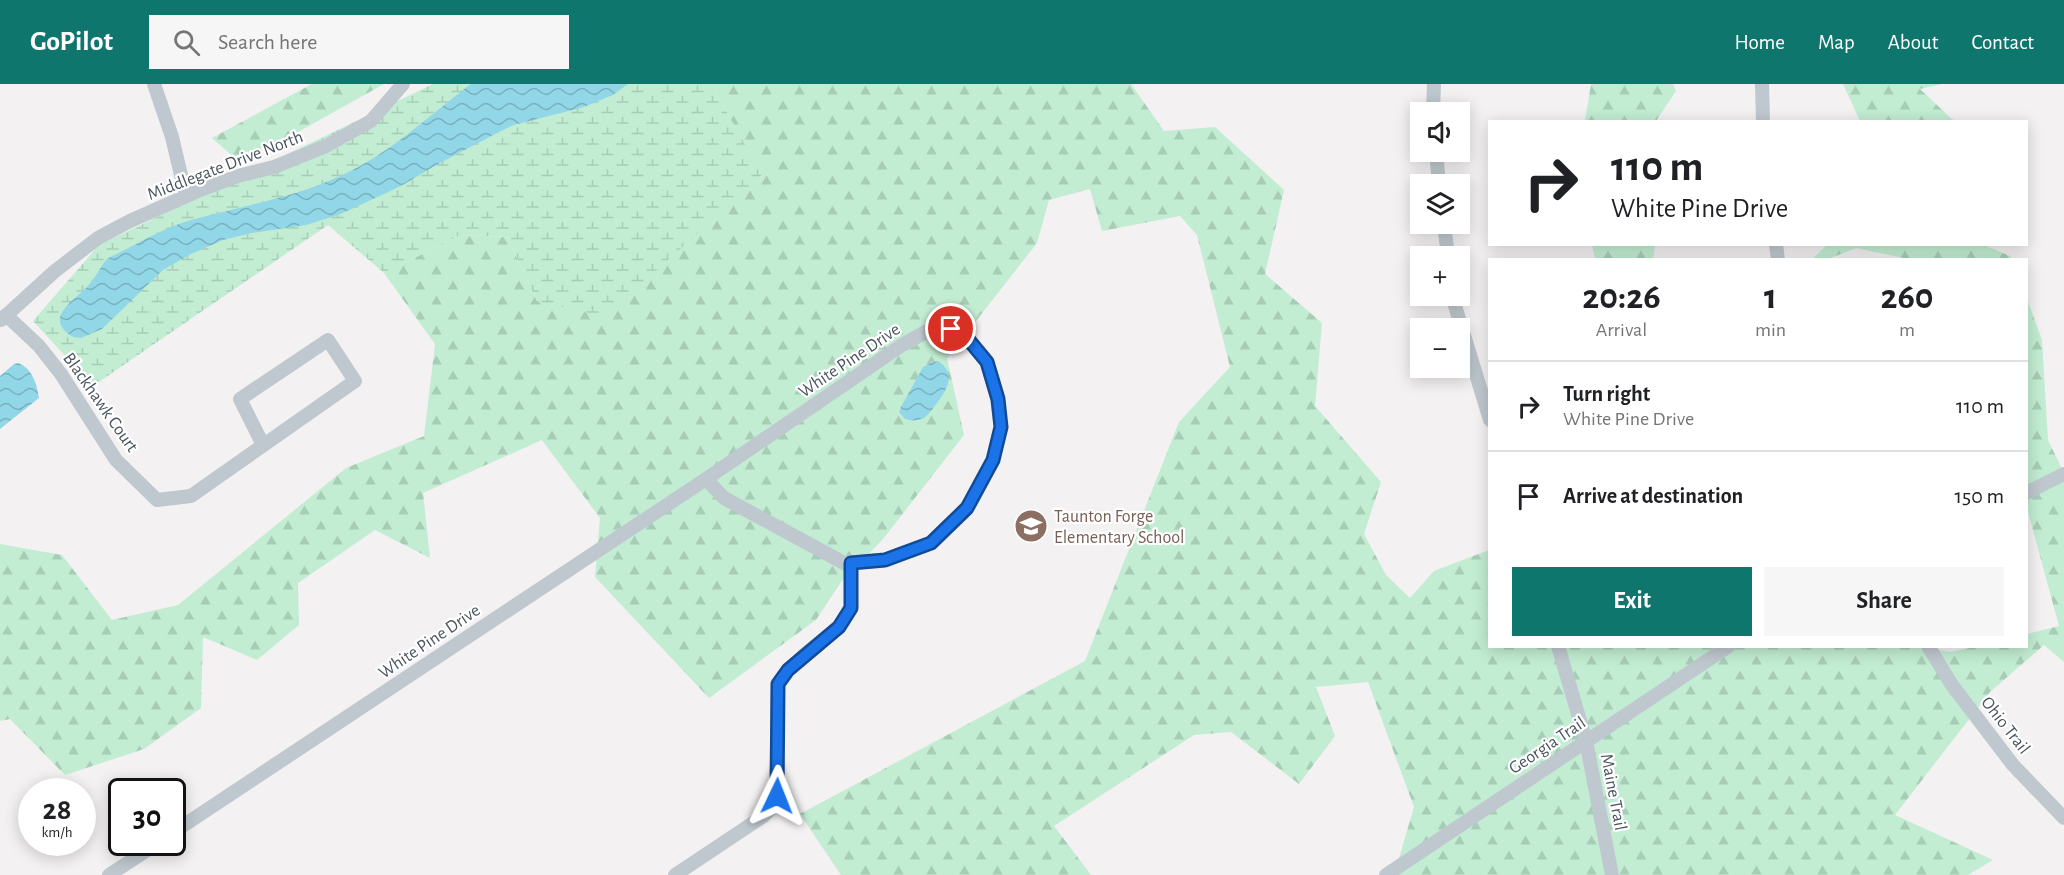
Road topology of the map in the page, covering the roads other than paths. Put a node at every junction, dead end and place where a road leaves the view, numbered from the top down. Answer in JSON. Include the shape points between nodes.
{"nodes":[{"id":1,"x":154,"y":84,"type":"edge"},
{"id":2,"x":403,"y":84,"type":"edge"},
{"id":3,"x":1434,"y":84,"type":"edge"},
{"id":4,"x":1762,"y":84,"type":"edge"},
{"id":5,"x":1433,"y":102,"type":"edge"},
{"id":6,"x":1763,"y":120,"type":"edge"},
{"id":7,"x":186,"y":196,"type":"junction"},
{"id":8,"x":1455,"y":306,"type":"edge"},
{"id":9,"x":3,"y":318,"type":"edge"},
{"id":10,"x":1488,"y":413,"type":"edge"},
{"id":11,"x":262,"y":446,"type":"junction"},
{"id":12,"x":2064,"y":474,"type":"edge"},
{"id":13,"x":706,"y":479,"type":"junction"},
{"id":14,"x":2028,"y":492,"type":"edge"},
{"id":15,"x":851,"y":563,"type":"junction"},
{"id":16,"x":1559,"y":648,"type":"edge"},
{"id":17,"x":1726,"y":648,"type":"edge"},
{"id":18,"x":1929,"y":648,"type":"edge"},
{"id":19,"x":1586,"y":741,"type":"junction"},
{"id":20,"x":2064,"y":818,"type":"edge"},
{"id":21,"x":186,"y":824,"type":"edge"},
{"id":22,"x":138,"y":856,"type":"edge"},
{"id":23,"x":108,"y":875,"type":"edge"},
{"id":24,"x":675,"y":875,"type":"edge"},
{"id":25,"x":1386,"y":875,"type":"edge"},
{"id":26,"x":1612,"y":875,"type":"edge"}],
"edges":[{"from":1,"to":7,"type":"street"},
{"from":2,"to":7,"type":"street","name":"Middlegate Drive North","via":[[371,121],[357,130],[274,167]]},
{"from":3,"to":5,"type":"street"},
{"from":4,"to":6,"type":"street"},
{"from":7,"to":9,"type":"street","name":"Middlegate Drive North","via":[[98,238],[54,271]]},
{"from":8,"to":10,"type":"street"},
{"from":9,"to":11,"type":"street","name":"Blackhawk Court","via":[[39,346],[116,460],[157,500],[191,496]]},
{"from":11,"to":11,"type":"street","name":"Blackhawk Court","via":[[355,381],[328,340],[240,399]]},
{"from":12,"to":14,"type":"street"},
{"from":13,"to":15,"type":"street","name":"White Pine Drive","via":[[724,498],[844,563]]},
{"from":13,"to":15,"type":"street","name":"White Pine Drive","via":[[902,345],[940,324],[963,333],[987,362],[998,399],[1001,427],[993,460],[967,508],[931,543],[885,560]]},
{"from":13,"to":21,"type":"street","name":"White Pine Drive"},
{"from":15,"to":24,"type":"street","via":[[851,608],[839,627],[788,670],[778,684],[776,804]]},
{"from":16,"to":19,"type":"street","name":"Maine Trail"},
{"from":17,"to":19,"type":"street","name":"Georgia Trail"},
{"from":18,"to":20,"type":"street","name":"Ohio Trail","via":[[2013,765]]},
{"from":19,"to":25,"type":"street","name":"Georgia Trail"},
{"from":19,"to":26,"type":"street","name":"Maine Trail"},
{"from":22,"to":23,"type":"street"}]}
